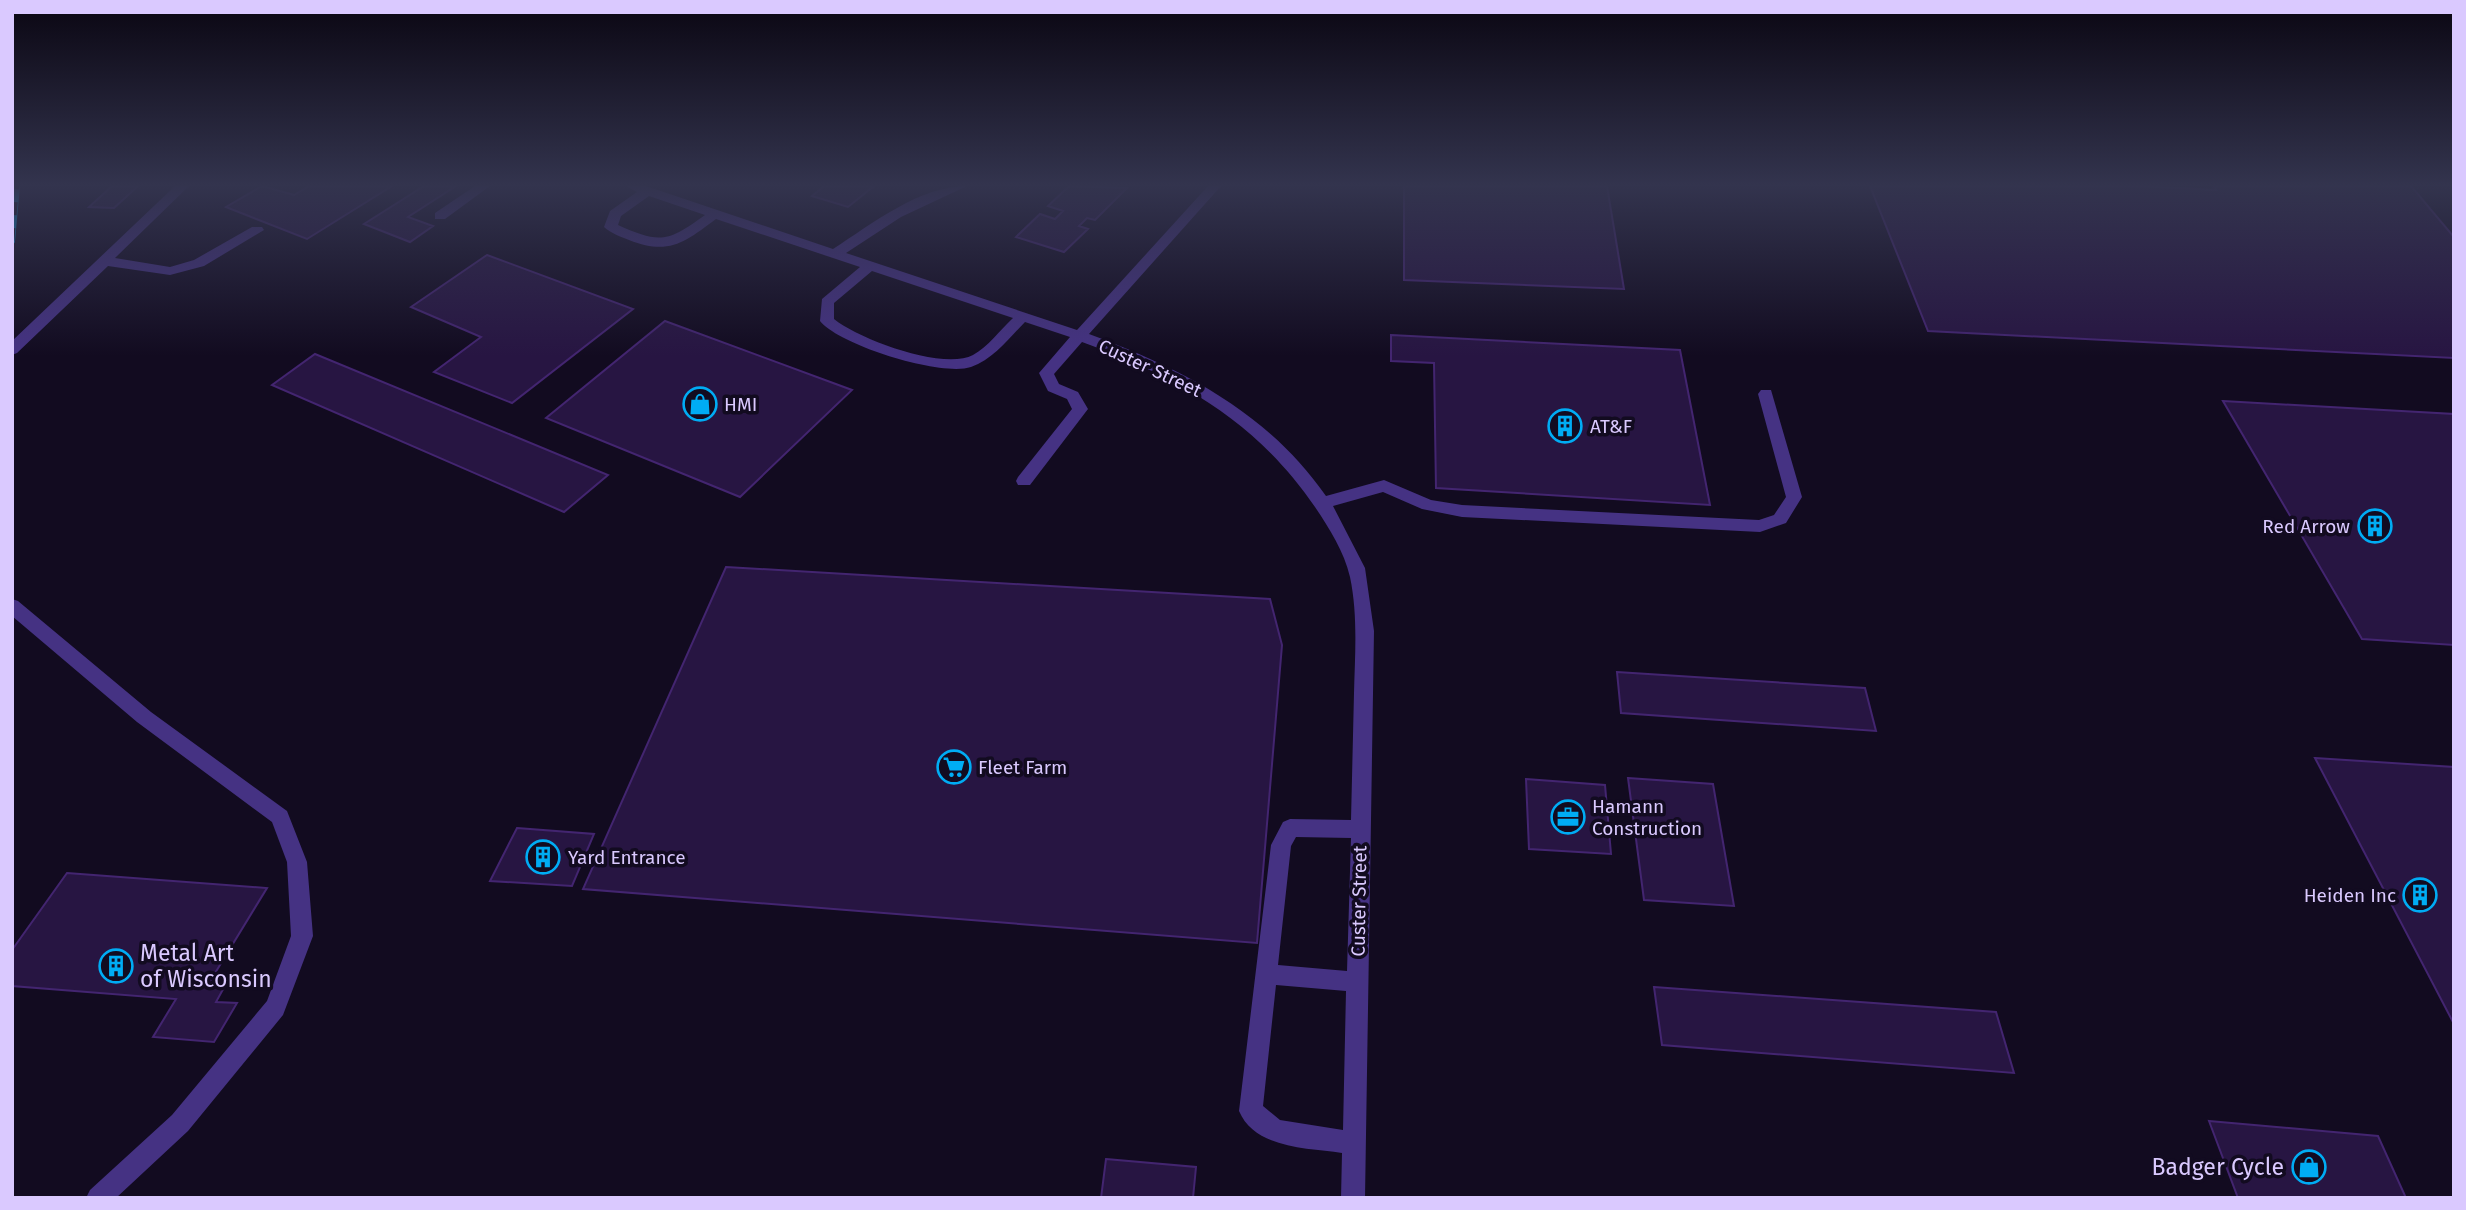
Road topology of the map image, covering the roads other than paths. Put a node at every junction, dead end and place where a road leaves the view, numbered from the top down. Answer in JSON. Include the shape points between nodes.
{"nodes":[{"id":1,"x":124,"y":242,"type":"edge"},
{"id":2,"x":235,"y":242,"type":"edge"},
{"id":3,"x":644,"y":242,"type":"edge"},
{"id":4,"x":672,"y":242,"type":"edge"},
{"id":5,"x":800,"y":242,"type":"edge"},
{"id":6,"x":853,"y":242,"type":"edge"},
{"id":7,"x":1164,"y":242,"type":"edge"},
{"id":8,"x":835,"y":254,"type":"junction"},
{"id":9,"x":105,"y":261,"type":"junction"},
{"id":10,"x":869,"y":266,"type":"junction"},
{"id":11,"x":1022,"y":317,"type":"junction"},
{"id":12,"x":1079,"y":336,"type":"junction"},
{"id":13,"x":12,"y":350,"type":"edge"},
{"id":14,"x":1766,"y":394,"type":"dead end"},
{"id":15,"x":1024,"y":481,"type":"dead end"},
{"id":16,"x":1321,"y":503,"type":"junction"},
{"id":17,"x":12,"y":606,"type":"edge"},
{"id":18,"x":1361,"y":829,"type":"junction"},
{"id":19,"x":1265,"y":974,"type":"junction"},
{"id":20,"x":1358,"y":982,"type":"junction"},
{"id":21,"x":1354,"y":1143,"type":"junction"},
{"id":22,"x":98,"y":1198,"type":"edge"},
{"id":23,"x":1353,"y":1198,"type":"edge"}],
"edges":[{"from":1,"to":9,"type":"street"},
{"from":2,"to":9,"type":"street","via":[[199,263],[170,271]]},
{"from":3,"to":4,"type":"street","via":[[651,246]]},
{"from":5,"to":8,"type":"street","name":"Custer Street"},
{"from":6,"to":8,"type":"street"},
{"from":7,"to":12,"type":"street"},
{"from":8,"to":10,"type":"street","name":"Custer Street"},
{"from":9,"to":13,"type":"street"},
{"from":10,"to":11,"type":"street","name":"Custer Street"},
{"from":10,"to":11,"type":"street","via":[[827,303],[827,321],[840,331],[940,366],[978,359]]},
{"from":11,"to":12,"type":"street","name":"Custer Street"},
{"from":12,"to":15,"type":"street","via":[[1046,373],[1053,387],[1073,396],[1080,409]]},
{"from":12,"to":16,"type":"street","name":"Custer Street","via":[[1195,387],[1255,426],[1297,469]]},
{"from":14,"to":16,"type":"street","via":[[1794,497],[1780,519],[1760,526],[1462,511],[1428,505],[1384,486]]},
{"from":16,"to":18,"type":"street","name":"Custer Street","via":[[1356,568],[1365,631]]},
{"from":17,"to":22,"type":"street","via":[[144,717],[280,817],[298,862],[302,936],[275,1008],[180,1123]]},
{"from":18,"to":19,"type":"street","via":[[1290,828],[1281,845]]},
{"from":18,"to":20,"type":"street","name":"Custer Street"},
{"from":19,"to":20,"type":"street"},
{"from":19,"to":21,"type":"street","via":[[1251,1111],[1275,1131]]},
{"from":20,"to":21,"type":"street","name":"Custer Street"},
{"from":21,"to":23,"type":"street","name":"Custer Street"}]}
